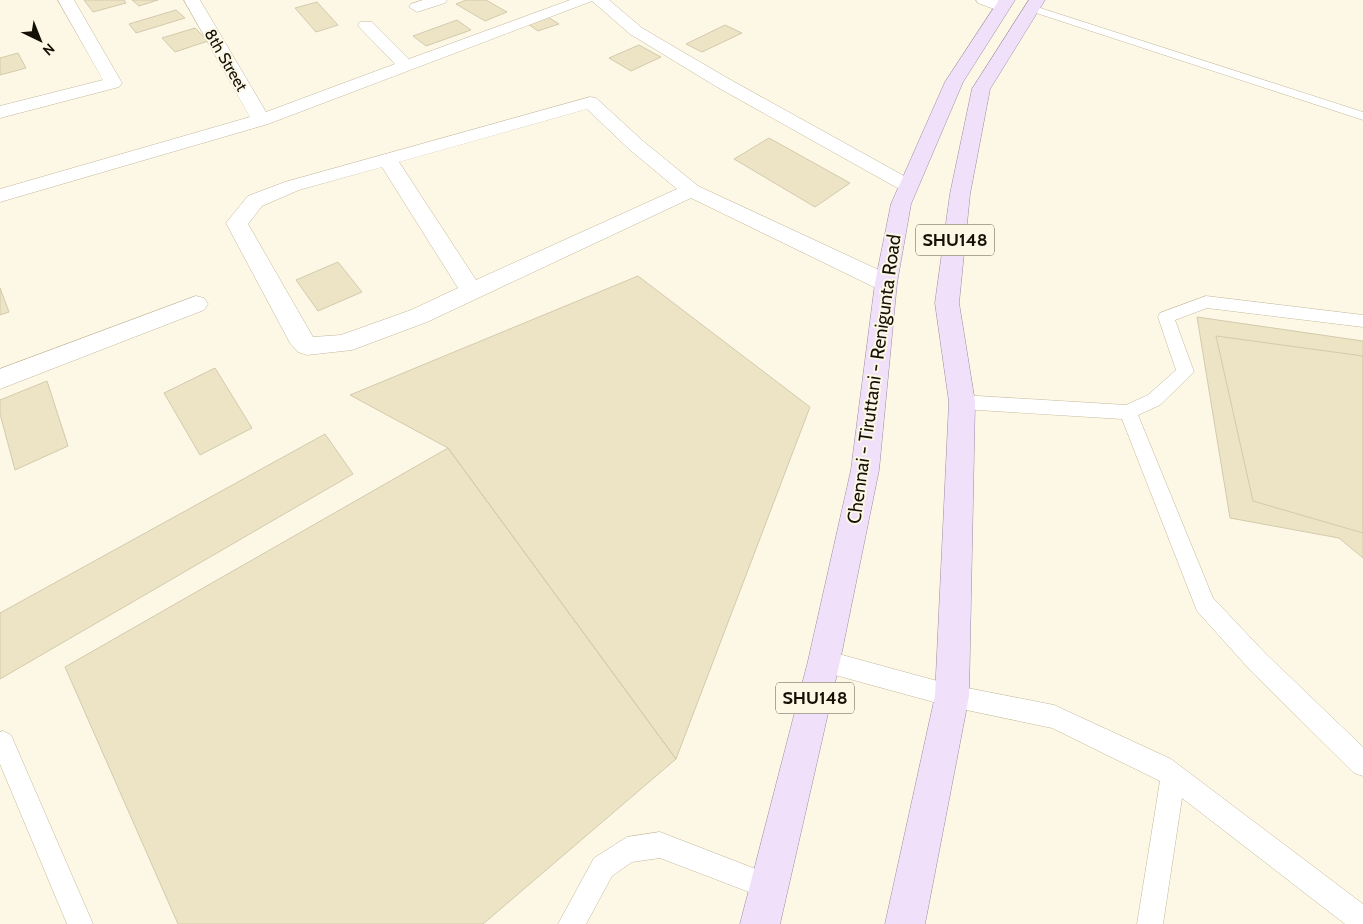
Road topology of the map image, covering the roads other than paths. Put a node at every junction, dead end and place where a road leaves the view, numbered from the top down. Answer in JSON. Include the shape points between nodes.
{"nodes":[{"id":1,"x":66,"y":0,"type":"edge"},
{"id":2,"x":192,"y":0,"type":"edge"},
{"id":3,"x":439,"y":0,"type":"edge"},
{"id":4,"x":585,"y":0,"type":"edge"},
{"id":5,"x":599,"y":0,"type":"edge"},
{"id":6,"x":998,"y":2,"type":"edge"},
{"id":7,"x":1034,"y":4,"type":"edge"},
{"id":8,"x":418,"y":7,"type":"dead end"},
{"id":9,"x":366,"y":25,"type":"dead end"},
{"id":10,"x":406,"y":66,"type":"junction"},
{"id":11,"x":0,"y":112,"type":"edge"},
{"id":12,"x":1363,"y":116,"type":"edge"},
{"id":13,"x":261,"y":120,"type":"junction"},
{"id":14,"x":387,"y":159,"type":"junction"},
{"id":15,"x":908,"y":186,"type":"junction"},
{"id":16,"x":691,"y":190,"type":"junction"},
{"id":17,"x":0,"y":196,"type":"edge"},
{"id":18,"x":886,"y":283,"type":"junction"},
{"id":19,"x":472,"y":292,"type":"junction"},
{"id":20,"x":196,"y":304,"type":"dead end"},
{"id":21,"x":1363,"y":321,"type":"edge"},
{"id":22,"x":0,"y":379,"type":"edge"},
{"id":23,"x":962,"y":402,"type":"junction"},
{"id":24,"x":1128,"y":412,"type":"junction"},
{"id":25,"x":824,"y":661,"type":"junction"},
{"id":26,"x":952,"y":696,"type":"junction"},
{"id":27,"x":0,"y":745,"type":"edge"},
{"id":28,"x":1363,"y":764,"type":"edge"},
{"id":29,"x":1173,"y":775,"type":"junction"},
{"id":30,"x":770,"y":887,"type":"junction"},
{"id":31,"x":1363,"y":922,"type":"edge"},
{"id":32,"x":80,"y":924,"type":"edge"},
{"id":33,"x":571,"y":924,"type":"edge"},
{"id":34,"x":760,"y":924,"type":"edge"},
{"id":35,"x":905,"y":924,"type":"edge"},
{"id":36,"x":1150,"y":924,"type":"edge"}],
"edges":[{"from":1,"to":11,"type":"street","via":[[113,83]]},
{"from":2,"to":13,"type":"street","name":"8th Street"},
{"from":3,"to":8,"type":"street"},
{"from":4,"to":10,"type":"street"},
{"from":5,"to":15,"type":"street","via":[[636,31]]},
{"from":6,"to":15,"type":"main road","name":"Chennai - Tiruttani - Renigunta Road","number":"SHU148","via":[[954,82]]},
{"from":7,"to":12,"type":"lane"},
{"from":7,"to":23,"type":"main road","number":"SHU148","via":[[981,89],[960,194],[947,303]]},
{"from":9,"to":10,"type":"street"},
{"from":10,"to":13,"type":"street"},
{"from":13,"to":17,"type":"street"},
{"from":14,"to":16,"type":"street","via":[[590,102]]},
{"from":14,"to":19,"type":"street"},
{"from":14,"to":19,"type":"street","via":[[292,186],[255,201],[237,223],[299,337],[308,346],[343,344]]},
{"from":15,"to":18,"type":"main road","name":"Chennai - Tiruttani - Renigunta Road","number":"SHU148","via":[[901,204]]},
{"from":16,"to":18,"type":"street"},
{"from":16,"to":19,"type":"street"},
{"from":18,"to":25,"type":"main road","name":"Chennai - Tiruttani - Renigunta Road","number":"SHU148","via":[[865,470]]},
{"from":20,"to":22,"type":"street"},
{"from":21,"to":24,"type":"lane","via":[[1206,302],[1166,317],[1185,372],[1154,400]]},
{"from":23,"to":24,"type":"lane"},
{"from":23,"to":26,"type":"main road","number":"SHU148"},
{"from":24,"to":28,"type":"lane","via":[[1205,604],[1258,662]]},
{"from":25,"to":26,"type":"lane"},
{"from":25,"to":30,"type":"main road","name":"Chennai - Tiruttani - Renigunta Road","number":"SHU148"},
{"from":26,"to":29,"type":"lane","via":[[1054,717]]},
{"from":26,"to":35,"type":"main road","number":"SHU148"},
{"from":27,"to":32,"type":"lane","via":[[3,744]]},
{"from":29,"to":31,"type":"lane"},
{"from":29,"to":36,"type":"lane"},
{"from":30,"to":33,"type":"lane","via":[[660,845],[627,850],[603,867]]},
{"from":30,"to":34,"type":"main road","name":"Chennai - Tiruttani - Renigunta Road","number":"SHU148"}]}
